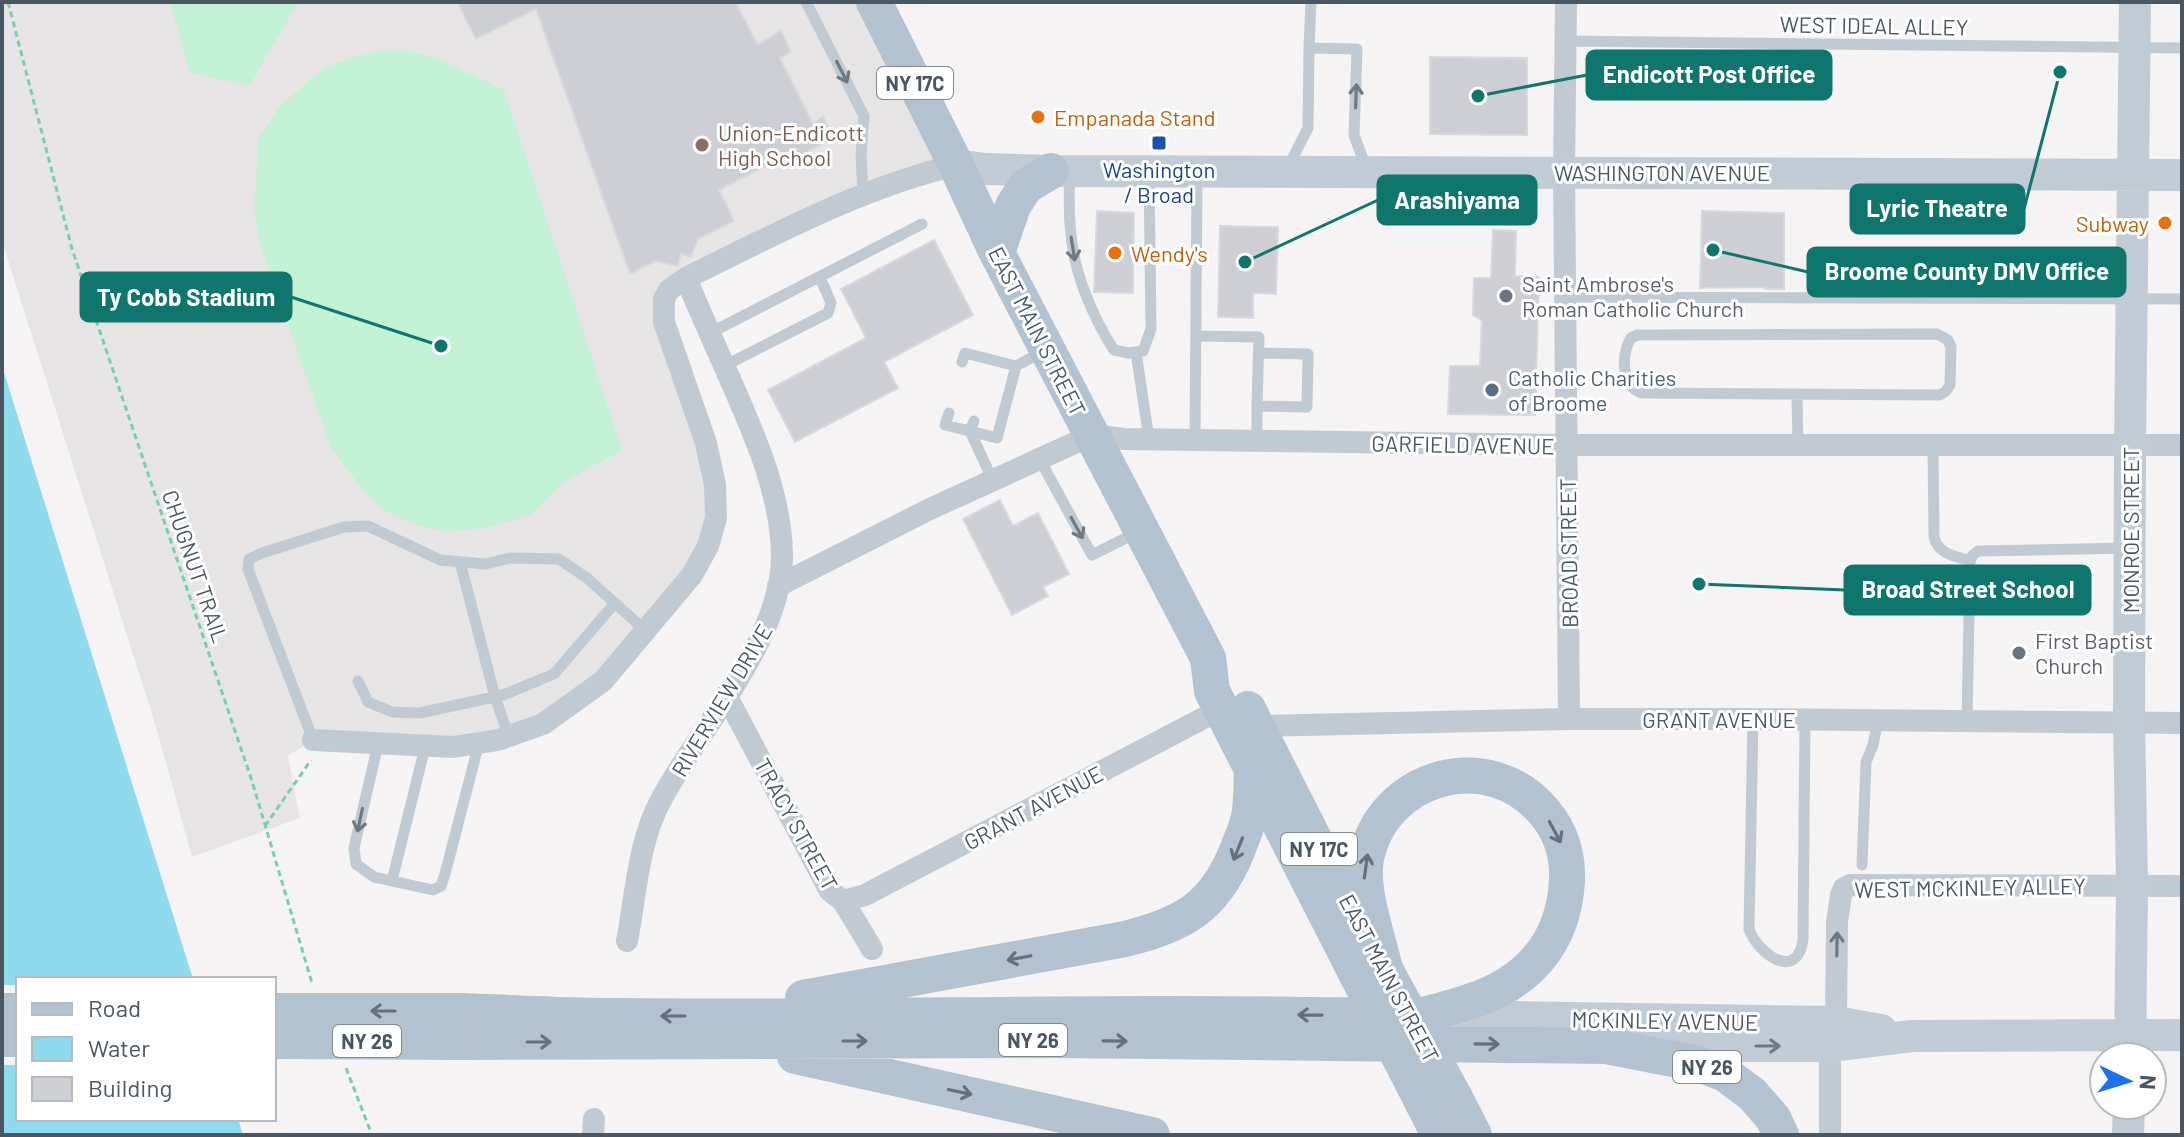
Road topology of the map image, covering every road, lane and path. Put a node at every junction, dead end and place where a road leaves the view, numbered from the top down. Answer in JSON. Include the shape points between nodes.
{"nodes":[{"id":1,"x":8,"y":2,"type":"edge"},
{"id":2,"x":806,"y":2,"type":"edge"},
{"id":3,"x":1311,"y":2,"type":"edge"},
{"id":4,"x":1566,"y":2,"type":"edge"},
{"id":5,"x":2135,"y":2,"type":"edge"},
{"id":6,"x":880,"y":8,"type":"edge"},
{"id":7,"x":1566,"y":41,"type":"junction"},
{"id":8,"x":1309,"y":48,"type":"junction"},
{"id":9,"x":2134,"y":48,"type":"junction"},
{"id":10,"x":2182,"y":48,"type":"edge"},
{"id":11,"x":956,"y":165,"type":"junction"},
{"id":12,"x":1060,"y":171,"type":"junction"},
{"id":13,"x":1149,"y":171,"type":"junction"},
{"id":14,"x":1197,"y":171,"type":"junction"},
{"id":15,"x":1368,"y":171,"type":"junction"},
{"id":16,"x":1286,"y":172,"type":"junction"},
{"id":17,"x":1564,"y":172,"type":"junction"},
{"id":18,"x":2133,"y":175,"type":"junction"},
{"id":19,"x":2182,"y":175,"type":"edge"},
{"id":20,"x":863,"y":195,"type":"junction"},
{"id":21,"x":922,"y":224,"type":"dead end"},
{"id":22,"x":997,"y":253,"type":"junction"},
{"id":23,"x":820,"y":277,"type":"junction"},
{"id":24,"x":686,"y":278,"type":"junction"},
{"id":25,"x":1565,"y":297,"type":"junction"},
{"id":26,"x":2133,"y":299,"type":"junction"},
{"id":27,"x":2182,"y":299,"type":"edge"},
{"id":28,"x":710,"y":333,"type":"junction"},
{"id":29,"x":1196,"y":336,"type":"junction"},
{"id":30,"x":1047,"y":349,"type":"junction"},
{"id":31,"x":1136,"y":352,"type":"junction"},
{"id":32,"x":1258,"y":353,"type":"junction"},
{"id":33,"x":962,"y":362,"type":"dead end"},
{"id":34,"x":724,"y":366,"type":"junction"},
{"id":35,"x":1016,"y":366,"type":"junction"},
{"id":36,"x":1797,"y":394,"type":"junction"},
{"id":37,"x":1257,"y":406,"type":"junction"},
{"id":38,"x":949,"y":413,"type":"dead end"},
{"id":39,"x":972,"y":426,"type":"junction"},
{"id":40,"x":1092,"y":435,"type":"junction"},
{"id":41,"x":1149,"y":439,"type":"junction"},
{"id":42,"x":1195,"y":440,"type":"junction"},
{"id":43,"x":1257,"y":441,"type":"junction"},
{"id":44,"x":1567,"y":445,"type":"junction"},
{"id":45,"x":1798,"y":445,"type":"junction"},
{"id":46,"x":1933,"y":445,"type":"junction"},
{"id":47,"x":2130,"y":445,"type":"junction"},
{"id":48,"x":2182,"y":445,"type":"edge"},
{"id":49,"x":1040,"y":460,"type":"junction"},
{"id":50,"x":993,"y":481,"type":"junction"},
{"id":51,"x":1141,"y":530,"type":"junction"},
{"id":52,"x":2130,"y":548,"type":"junction"},
{"id":53,"x":1970,"y":561,"type":"junction"},
{"id":54,"x":460,"y":562,"type":"junction"},
{"id":55,"x":778,"y":586,"type":"junction"},
{"id":56,"x":615,"y":603,"type":"junction"},
{"id":57,"x":646,"y":631,"type":"junction"},
{"id":58,"x":1208,"y":658,"type":"junction"},
{"id":59,"x":358,"y":681,"type":"dead end"},
{"id":60,"x":726,"y":695,"type":"junction"},
{"id":61,"x":495,"y":697,"type":"junction"},
{"id":62,"x":1221,"y":709,"type":"junction"},
{"id":63,"x":1569,"y":719,"type":"junction"},
{"id":64,"x":1753,"y":719,"type":"junction"},
{"id":65,"x":1805,"y":719,"type":"junction"},
{"id":66,"x":1878,"y":720,"type":"junction"},
{"id":67,"x":1967,"y":721,"type":"junction"},
{"id":68,"x":2129,"y":723,"type":"junction"},
{"id":69,"x":2182,"y":723,"type":"edge"},
{"id":70,"x":1257,"y":726,"type":"junction"},
{"id":71,"x":509,"y":737,"type":"junction"},
{"id":72,"x":318,"y":741,"type":"junction"},
{"id":73,"x":479,"y":743,"type":"junction"},
{"id":74,"x":378,"y":744,"type":"junction"},
{"id":75,"x":425,"y":747,"type":"junction"},
{"id":76,"x":1252,"y":773,"type":"junction"},
{"id":77,"x":265,"y":826,"type":"junction"},
{"id":78,"x":1862,"y":865,"type":"dead end"},
{"id":79,"x":392,"y":881,"type":"junction"},
{"id":80,"x":2132,"y":886,"type":"junction"},
{"id":81,"x":2182,"y":886,"type":"edge"},
{"id":82,"x":843,"y":901,"type":"junction"},
{"id":83,"x":627,"y":941,"type":"dead end"},
{"id":84,"x":872,"y":949,"type":"dead end"},
{"id":85,"x":1370,"y":970,"type":"junction"},
{"id":86,"x":317,"y":995,"type":"dead end"},
{"id":87,"x":276,"y":1011,"type":"edge"},
{"id":88,"x":727,"y":1016,"type":"junction"},
{"id":89,"x":1416,"y":1016,"type":"junction"},
{"id":90,"x":461,"y":1027,"type":"junction"},
{"id":91,"x":1833,"y":1034,"type":"junction"},
{"id":92,"x":2182,"y":1035,"type":"edge"},
{"id":93,"x":276,"y":1041,"type":"edge"},
{"id":94,"x":2130,"y":1041,"type":"edge"},
{"id":95,"x":2154,"y":1041,"type":"edge"},
{"id":96,"x":691,"y":1042,"type":"junction"},
{"id":97,"x":2088,"y":1044,"type":"edge"},
{"id":98,"x":1606,"y":1046,"type":"junction"},
{"id":99,"x":344,"y":1065,"type":"dead end"},
{"id":100,"x":1440,"y":1113,"type":"edge"},
{"id":101,"x":372,"y":1135,"type":"edge"},
{"id":102,"x":1152,"y":1135,"type":"edge"},
{"id":103,"x":1474,"y":1135,"type":"edge"},
{"id":104,"x":1781,"y":1135,"type":"edge"},
{"id":105,"x":1830,"y":1135,"type":"edge"}],
"edges":[{"from":1,"to":77,"type":"path","name":"CHUGNUT TRAIL","via":[[72,249]]},
{"from":2,"to":20,"type":"lane","one_way":true,"via":[[864,116]]},
{"from":3,"to":8,"type":"lane"},
{"from":4,"to":7,"type":"street","name":"BROAD STREET"},
{"from":5,"to":9,"type":"street","name":"MONROE STREET"},
{"from":6,"to":11,"type":"main road","name":"EAST MAIN STREET","number":"NY 17C"},
{"from":7,"to":9,"type":"lane","name":"WEST IDEAL ALLEY"},
{"from":7,"to":17,"type":"street","name":"BROAD STREET"},
{"from":15,"to":8,"type":"lane","one_way":true,"via":[[1354,135],[1357,49]]},
{"from":8,"to":16,"type":"lane","via":[[1308,128]]},
{"from":9,"to":10,"type":"lane","name":"WEST IDEAL ALLEY"},
{"from":9,"to":18,"type":"street","name":"MONROE STREET"},
{"from":11,"to":12,"type":"street","name":"WASHINGTON AVENUE"},
{"from":11,"to":20,"type":"street","name":"WASHINGTON AVENUE"},
{"from":11,"to":22,"type":"main road","name":"EAST MAIN STREET","number":"NY 17C"},
{"from":12,"to":13,"type":"street","name":"WASHINGTON AVENUE"},
{"from":12,"to":22,"type":"main road","via":[[1026,186]]},
{"from":12,"to":31,"type":"lane","one_way":true,"via":[[1075,263],[1101,329],[1114,350]]},
{"from":13,"to":14,"type":"street","name":"WASHINGTON AVENUE"},
{"from":13,"to":31,"type":"lane","via":[[1151,329],[1143,351]]},
{"from":14,"to":16,"type":"street","name":"WASHINGTON AVENUE"},
{"from":14,"to":29,"type":"lane"},
{"from":15,"to":16,"type":"street","name":"WASHINGTON AVENUE"},
{"from":15,"to":17,"type":"street","name":"WASHINGTON AVENUE"},
{"from":17,"to":18,"type":"street","name":"WASHINGTON AVENUE"},
{"from":17,"to":25,"type":"street","name":"BROAD STREET"},
{"from":18,"to":19,"type":"street","name":"WASHINGTON AVENUE"},
{"from":18,"to":26,"type":"street","name":"MONROE STREET"},
{"from":20,"to":24,"type":"street","name":"WASHINGTON AVENUE"},
{"from":21,"to":23,"type":"lane"},
{"from":22,"to":30,"type":"main road","name":"EAST MAIN STREET","number":"NY 17C"},
{"from":23,"to":28,"type":"lane"},
{"from":23,"to":34,"type":"lane","via":[[831,303],[828,313]]},
{"from":24,"to":28,"type":"street","name":"RIVERVIEW DRIVE"},
{"from":24,"to":57,"type":"street","via":[[664,299],[664,322],[706,443],[716,518],[692,575]]},
{"from":25,"to":26,"type":"lane"},
{"from":25,"to":44,"type":"street","name":"BROAD STREET"},
{"from":26,"to":27,"type":"lane"},
{"from":26,"to":47,"type":"street","name":"MONROE STREET"},
{"from":28,"to":34,"type":"street","name":"RIVERVIEW DRIVE"},
{"from":29,"to":32,"type":"lane","via":[[1259,337]]},
{"from":29,"to":42,"type":"lane"},
{"from":30,"to":35,"type":"lane"},
{"from":30,"to":40,"type":"main road","name":"EAST MAIN STREET","number":"NY 17C"},
{"from":31,"to":41,"type":"lane"},
{"from":32,"to":37,"type":"lane"},
{"from":32,"to":37,"type":"lane","via":[[1308,354],[1307,407]]},
{"from":33,"to":35,"type":"lane","via":[[965,353],[989,364]]},
{"from":34,"to":55,"type":"street","name":"RIVERVIEW DRIVE","via":[[757,441],[777,507],[782,554]]},
{"from":35,"to":39,"type":"lane","via":[[997,438]]},
{"from":36,"to":36,"type":"lane","via":[[1940,395],[1950,385],[1951,347],[1937,334],[1637,335],[1625,350],[1627,382],[1641,393]]},
{"from":36,"to":45,"type":"lane"},
{"from":37,"to":43,"type":"lane"},
{"from":38,"to":39,"type":"lane","via":[[945,425]]},
{"from":39,"to":50,"type":"lane"},
{"from":40,"to":41,"type":"street","name":"GARFIELD AVENUE"},
{"from":40,"to":49,"type":"street","name":"GARFIELD AVENUE"},
{"from":40,"to":51,"type":"main road","name":"EAST MAIN STREET","number":"NY 17C"},
{"from":41,"to":42,"type":"street","name":"GARFIELD AVENUE"},
{"from":42,"to":43,"type":"street","name":"GARFIELD AVENUE"},
{"from":43,"to":44,"type":"street","name":"GARFIELD AVENUE"},
{"from":44,"to":45,"type":"street","name":"GARFIELD AVENUE"},
{"from":44,"to":63,"type":"street","name":"BROAD STREET"},
{"from":45,"to":46,"type":"street","name":"GARFIELD AVENUE"},
{"from":46,"to":47,"type":"street","name":"GARFIELD AVENUE"},
{"from":46,"to":53,"type":"lane","via":[[1936,545]]},
{"from":47,"to":48,"type":"street","name":"GARFIELD AVENUE"},
{"from":47,"to":52,"type":"street","name":"MONROE STREET"},
{"from":49,"to":50,"type":"street","name":"GARFIELD AVENUE"},
{"from":49,"to":51,"type":"lane","one_way":true,"via":[[1092,555]]},
{"from":50,"to":55,"type":"street","name":"GARFIELD AVENUE"},
{"from":51,"to":58,"type":"main road","name":"EAST MAIN STREET","number":"NY 17C"},
{"from":52,"to":53,"type":"lane","via":[[1978,551]]},
{"from":52,"to":68,"type":"street","name":"MONROE STREET"},
{"from":53,"to":67,"type":"lane"},
{"from":54,"to":56,"type":"lane","via":[[559,559]]},
{"from":54,"to":61,"type":"lane"},
{"from":54,"to":72,"type":"lane","via":[[440,560],[368,526],[344,527],[249,559],[248,569]]},
{"from":55,"to":60,"type":"street","name":"RIVERVIEW DRIVE","via":[[759,640]]},
{"from":56,"to":57,"type":"lane"},
{"from":56,"to":61,"type":"lane","via":[[554,674]]},
{"from":57,"to":71,"type":"street","via":[[603,681],[543,724]]},
{"from":58,"to":62,"type":"main road","name":"EAST MAIN STREET","number":"NY 17C","via":[[1212,691]]},
{"from":58,"to":70,"type":"main road","name":"EAST MAIN STREET","number":"NY 17C","via":[[1233,680]]},
{"from":59,"to":61,"type":"lane","via":[[368,702],[392,712],[420,713]]},
{"from":60,"to":82,"type":"street","name":"TRACY STREET","via":[[830,891]]},
{"from":60,"to":83,"type":"street","name":"RIVERVIEW DRIVE","via":[[660,800],[647,833]]},
{"from":61,"to":71,"type":"lane"},
{"from":62,"to":76,"type":"main road","name":"EAST MAIN STREET","number":"NY 17C"},
{"from":62,"to":82,"type":"street","name":"GRANT AVENUE","via":[[865,895]]},
{"from":63,"to":64,"type":"street","name":"GRANT AVENUE"},
{"from":63,"to":70,"type":"street","name":"GRANT AVENUE"},
{"from":64,"to":65,"type":"street","name":"GRANT AVENUE"},
{"from":64,"to":65,"type":"lane","via":[[1749,929],[1770,957],[1783,962],[1795,959],[1803,940]]},
{"from":65,"to":66,"type":"street","name":"GRANT AVENUE"},
{"from":66,"to":67,"type":"street","name":"GRANT AVENUE"},
{"from":66,"to":78,"type":"lane","via":[[1866,762]]},
{"from":67,"to":68,"type":"street","name":"GRANT AVENUE"},
{"from":68,"to":69,"type":"street","name":"GRANT AVENUE"},
{"from":68,"to":80,"type":"street","name":"MONROE STREET"},
{"from":70,"to":85,"type":"main road","name":"EAST MAIN STREET","number":"NY 17C","via":[[1313,837]]},
{"from":71,"to":73,"type":"street"},
{"from":72,"to":74,"type":"street"},
{"from":72,"to":77,"type":"path"},
{"from":73,"to":75,"type":"street"},
{"from":73,"to":79,"type":"lane","via":[[441,886],[433,890]]},
{"from":74,"to":75,"type":"street"},
{"from":74,"to":79,"type":"lane","one_way":true,"via":[[354,848],[356,864],[374,877]]},
{"from":75,"to":79,"type":"lane"},
{"from":76,"to":85,"type":"main road","name":"EAST MAIN STREET","number":"NY 17C"},
{"from":76,"to":88,"type":"main road","number":"NY 26","one_way":true,"via":[[1249,816],[1229,869],[1209,900],[1182,919],[1125,939]]},
{"from":77,"to":86,"type":"path","name":"CHUGNUT TRAIL"},
{"from":80,"to":81,"type":"street","name":"WEST MCKINLEY ALLEY"},
{"from":91,"to":80,"type":"street","name":"WEST MCKINLEY ALLEY","one_way":true,"via":[[1837,922],[1841,895],[1850,885]]},
{"from":80,"to":94,"type":"street","name":"MONROE STREET"},
{"from":82,"to":84,"type":"street","name":"TRACY STREET"},
{"from":85,"to":89,"type":"main road","one_way":true,"via":[[1366,861],[1371,840],[1394,804],[1431,781],[1474,776],[1512,787],[1545,813],[1565,851],[1567,869],[1566,897],[1554,937],[1510,984]]},
{"from":85,"to":100,"type":"main road","name":"EAST MAIN STREET","number":"NY 17C","bridge":true},
{"from":90,"to":87,"type":"main road","number":"NY 26","one_way":true,"bridge":true},
{"from":89,"to":88,"type":"main road","one_way":true},
{"from":88,"to":90,"type":"main road","number":"NY 26","one_way":true,"via":[[619,1016]]},
{"from":89,"to":91,"type":"street","name":"MCKINLEY AVENUE"},
{"from":90,"to":93,"type":"main road","number":"NY 26","bridge":true},
{"from":90,"to":96,"type":"main road","number":"NY 26","one_way":true},
{"from":91,"to":97,"type":"street","name":"MCKINLEY AVENUE"},
{"from":98,"to":91,"type":"street","name":"MCKINLEY AVENUE","one_way":true},
{"from":91,"to":105,"type":"street"},
{"from":92,"to":95,"type":"street","name":"MCKINLEY AVENUE"},
{"from":96,"to":98,"type":"main road","number":"NY 26","one_way":true},
{"from":96,"to":102,"type":"main road","one_way":true,"via":[[788,1054]]},
{"from":98,"to":104,"type":"main road","number":"NY 26","via":[[1725,1074],[1752,1094]]},
{"from":99,"to":101,"type":"path"},
{"from":100,"to":103,"type":"main road","name":"EAST MAIN STREET","number":"NY 17C"}]}
